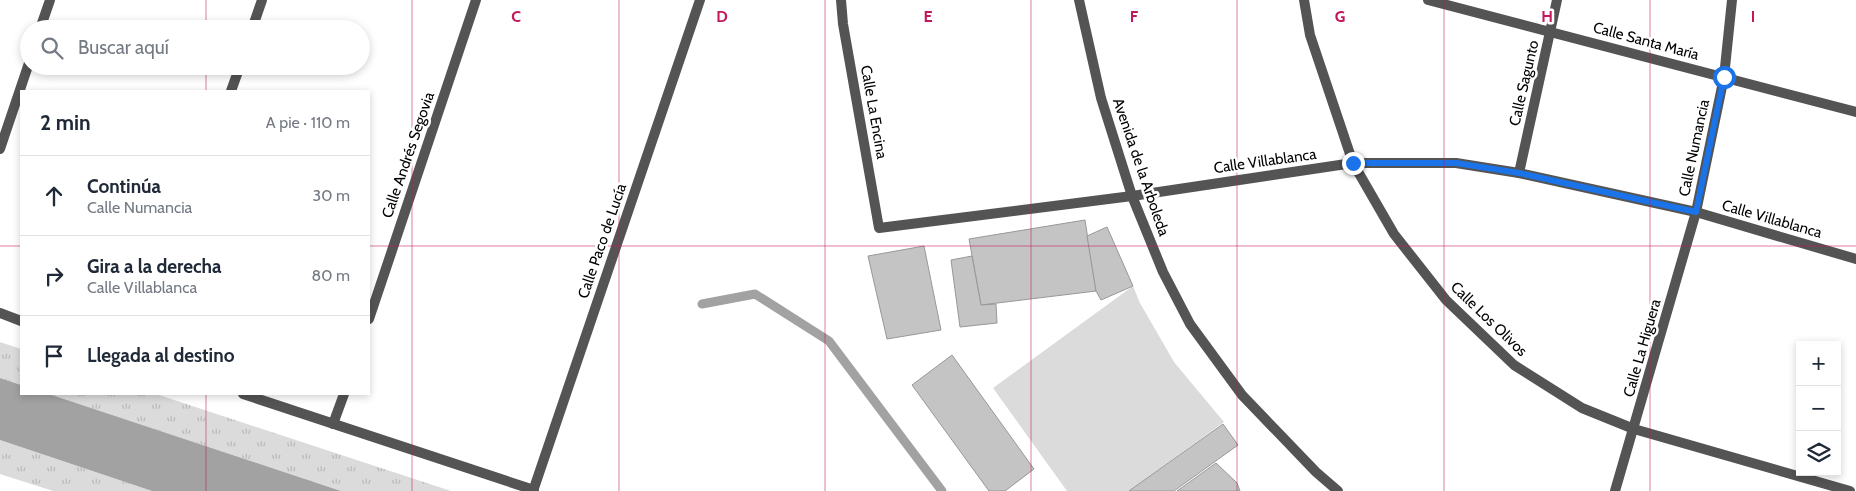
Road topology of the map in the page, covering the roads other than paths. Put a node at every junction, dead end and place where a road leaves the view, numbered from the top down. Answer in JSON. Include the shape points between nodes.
{"nodes":[{"id":1,"x":50,"y":0,"type":"edge"},
{"id":2,"x":262,"y":0,"type":"edge"},
{"id":3,"x":476,"y":0,"type":"edge"},
{"id":4,"x":700,"y":0,"type":"edge"},
{"id":5,"x":841,"y":0,"type":"edge"},
{"id":6,"x":1079,"y":0,"type":"edge"},
{"id":7,"x":1304,"y":0,"type":"edge"},
{"id":8,"x":1428,"y":0,"type":"edge"},
{"id":9,"x":1557,"y":0,"type":"edge"},
{"id":10,"x":1732,"y":0,"type":"edge"},
{"id":11,"x":43,"y":20,"type":"edge"},
{"id":12,"x":255,"y":20,"type":"edge"},
{"id":13,"x":1551,"y":31,"type":"junction"},
{"id":14,"x":25,"y":75,"type":"edge"},
{"id":15,"x":237,"y":75,"type":"edge"},
{"id":16,"x":1724,"y":77,"type":"junction"},
{"id":17,"x":231,"y":90,"type":"edge"},
{"id":18,"x":1856,"y":112,"type":"edge"},
{"id":19,"x":0,"y":148,"type":"edge"},
{"id":20,"x":1353,"y":163,"type":"junction"},
{"id":21,"x":1519,"y":173,"type":"junction"},
{"id":22,"x":1132,"y":196,"type":"junction"},
{"id":23,"x":1696,"y":212,"type":"junction"},
{"id":24,"x":879,"y":228,"type":"joint"},
{"id":25,"x":1856,"y":259,"type":"edge"},
{"id":26,"x":0,"y":314,"type":"edge"},
{"id":27,"x":370,"y":316,"type":"edge"},
{"id":28,"x":20,"y":320,"type":"edge"},
{"id":29,"x":246,"y":395,"type":"edge"},
{"id":30,"x":344,"y":395,"type":"edge"},
{"id":31,"x":334,"y":424,"type":"junction"},
{"id":32,"x":1634,"y":429,"type":"junction"},
{"id":33,"x":533,"y":490,"type":"edge"},
{"id":34,"x":1338,"y":491,"type":"edge"},
{"id":35,"x":1615,"y":491,"type":"edge"},
{"id":36,"x":1850,"y":491,"type":"edge"}],
"edges":[{"from":1,"to":11,"type":"street"},
{"from":2,"to":12,"type":"street"},
{"from":3,"to":27,"type":"street","name":"Calle Andrés Segovia"},
{"from":4,"to":33,"type":"street","name":"Calle Paco de Lucía"},
{"from":5,"to":24,"type":"street","name":"Calle La Encina"},
{"from":6,"to":22,"type":"street","name":"Avenida de la Arboleda","via":[[1101,98]]},
{"from":7,"to":20,"type":"street","name":"Calle Los Olivos","via":[[1310,35]]},
{"from":8,"to":13,"type":"street","name":"Calle Santa María"},
{"from":9,"to":13,"type":"street","name":"Calle Sagunto"},
{"from":10,"to":16,"type":"street","name":"Calle Numancia"},
{"from":13,"to":16,"type":"street","name":"Calle Santa María"},
{"from":13,"to":21,"type":"street","name":"Calle Sagunto"},
{"from":14,"to":19,"type":"street"},
{"from":15,"to":17,"type":"street"},
{"from":16,"to":18,"type":"street","name":"Calle Santa María"},
{"from":16,"to":23,"type":"street","name":"Calle Numancia"},
{"from":20,"to":21,"type":"street","name":"Calle Villablanca","via":[[1456,163]]},
{"from":20,"to":22,"type":"street","name":"Calle Villablanca"},
{"from":20,"to":32,"type":"street","name":"Calle Los Olivos","via":[[1394,234],[1440,293],[1507,359],[1582,408]]},
{"from":21,"to":23,"type":"street","name":"Calle Villablanca"},
{"from":22,"to":24,"type":"street","name":"Calle Villablanca"},
{"from":22,"to":34,"type":"street","name":"Avenida de la Arboleda","via":[[1163,272],[1190,324],[1242,395]]},
{"from":23,"to":25,"type":"street","name":"Calle Villablanca"},
{"from":23,"to":32,"type":"street","name":"Calle La Higuera"},
{"from":26,"to":28,"type":"street"},
{"from":29,"to":31,"type":"street"},
{"from":30,"to":31,"type":"street"},
{"from":31,"to":33,"type":"street"},
{"from":32,"to":35,"type":"street","name":"Calle La Higuera"},
{"from":32,"to":36,"type":"street","name":"Calle Los Olivos"}]}
